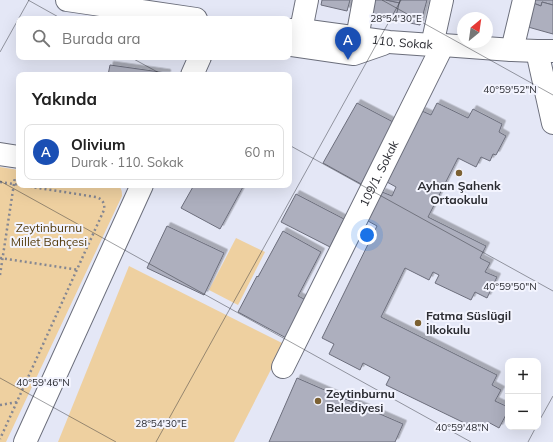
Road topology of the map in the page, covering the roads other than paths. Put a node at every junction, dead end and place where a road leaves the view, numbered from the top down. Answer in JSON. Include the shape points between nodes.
{"nodes":[{"id":1,"x":67,"y":0,"type":"edge"},
{"id":2,"x":306,"y":0,"type":"edge"},
{"id":3,"x":364,"y":0,"type":"edge"},
{"id":4,"x":442,"y":0,"type":"edge"},
{"id":5,"x":524,"y":0,"type":"edge"},
{"id":6,"x":127,"y":4,"type":"edge"},
{"id":7,"x":182,"y":16,"type":"edge"},
{"id":8,"x":293,"y":34,"type":"edge"},
{"id":9,"x":357,"y":38,"type":"junction"},
{"id":10,"x":389,"y":42,"type":"junction"},
{"id":11,"x":437,"y":45,"type":"junction"},
{"id":12,"x":512,"y":50,"type":"junction"},
{"id":13,"x":545,"y":51,"type":"edge"},
{"id":14,"x":199,"y":60,"type":"edge"},
{"id":15,"x":193,"y":72,"type":"edge"},
{"id":16,"x":553,"y":123,"type":"edge"},
{"id":17,"x":141,"y":188,"type":"edge"},
{"id":18,"x":283,"y":367,"type":"dead end"},
{"id":19,"x":25,"y":442,"type":"edge"}],
"edges":[{"from":1,"to":6,"type":"street"},
{"from":2,"to":8,"type":"street"},
{"from":3,"to":9,"type":"street"},
{"from":4,"to":11,"type":"street","name":"109/1. Sokak"},
{"from":5,"to":12,"type":"street"},
{"from":6,"to":7,"type":"street"},
{"from":8,"to":9,"type":"street","name":"110. Sokak"},
{"from":8,"to":10,"type":"street","via":[[292,45],[354,54]]},
{"from":9,"to":10,"type":"street","name":"110. Sokak"},
{"from":10,"to":11,"type":"street","name":"110. Sokak"},
{"from":11,"to":12,"type":"street","name":"110. Sokak"},
{"from":11,"to":18,"type":"street","name":"109/1. Sokak"},
{"from":12,"to":13,"type":"street","name":"110. Sokak"},
{"from":13,"to":16,"type":"street"},
{"from":14,"to":15,"type":"street"},
{"from":17,"to":19,"type":"street"}]}
